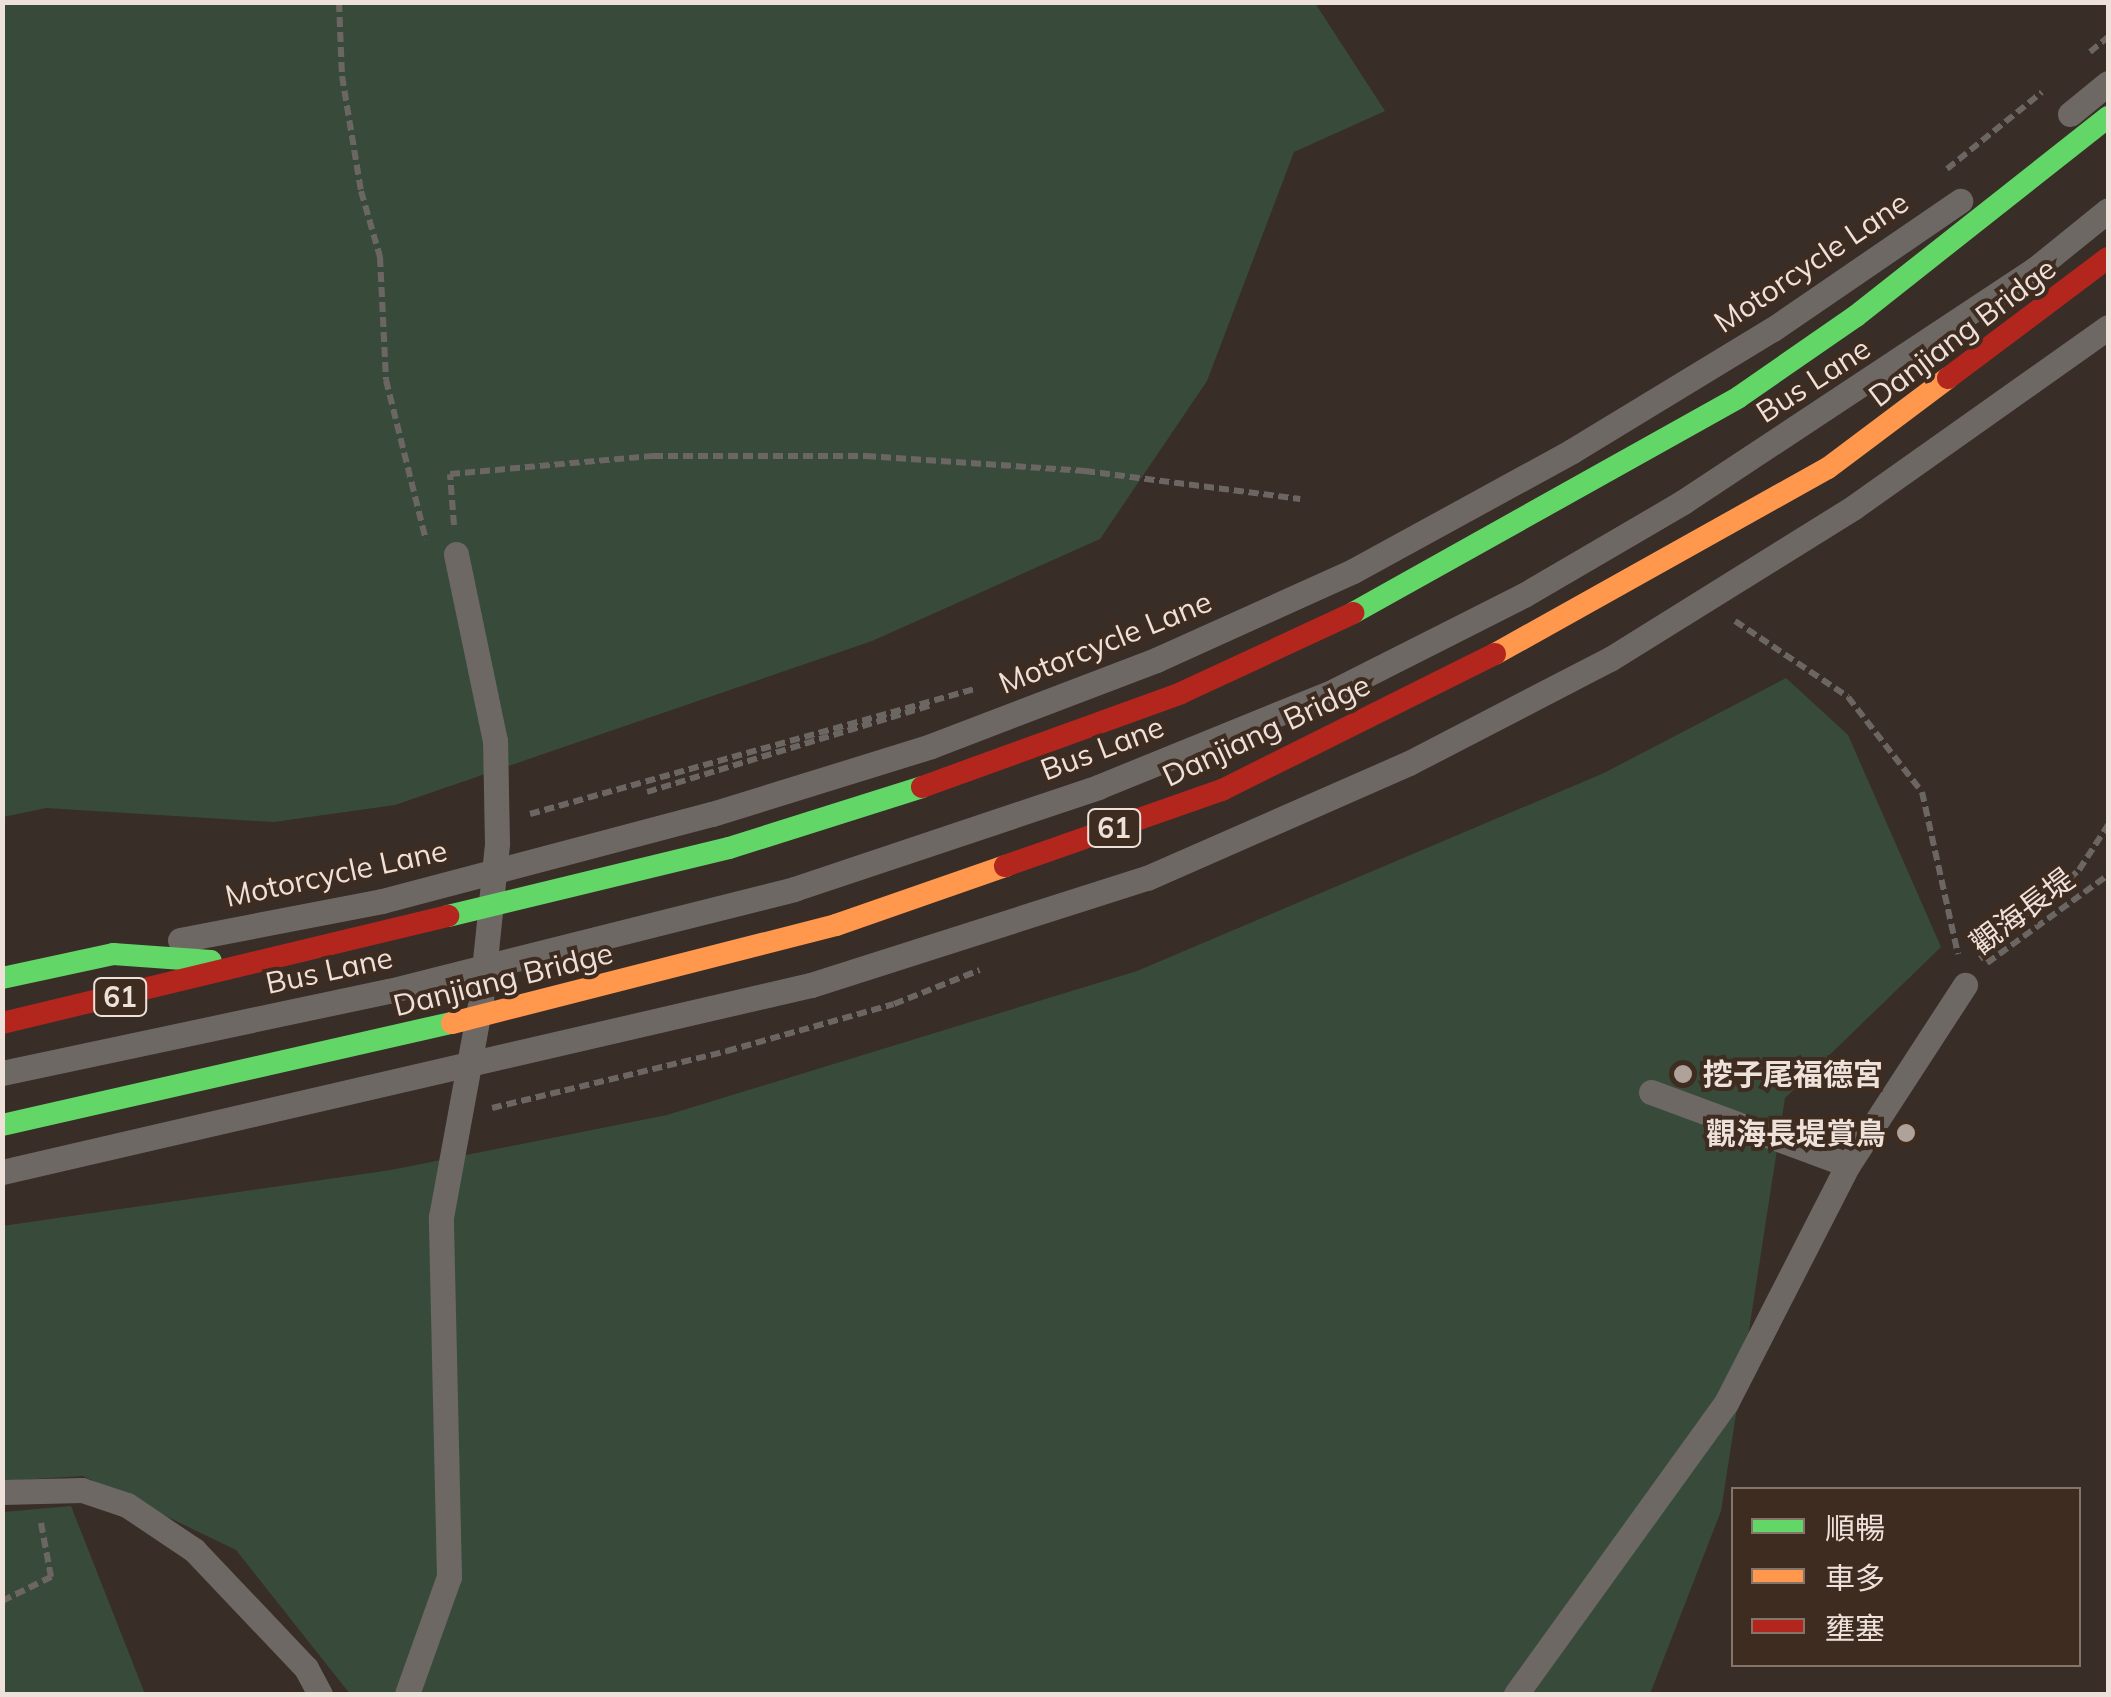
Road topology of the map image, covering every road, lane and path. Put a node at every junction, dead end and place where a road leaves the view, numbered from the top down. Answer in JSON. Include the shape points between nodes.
{"nodes":[{"id":1,"x":339,"y":2,"type":"edge"},
{"id":2,"x":2108,"y":37,"type":"edge"},
{"id":3,"x":2080,"y":60,"type":"dead end"},
{"id":4,"x":2108,"y":83,"type":"edge"},
{"id":5,"x":2051,"y":84,"type":"dead end"},
{"id":6,"x":2108,"y":117,"type":"edge"},
{"id":7,"x":1934,"y":178,"type":"dead end"},
{"id":8,"x":2108,"y":210,"type":"edge"},
{"id":9,"x":2108,"y":258,"type":"edge"},
{"id":10,"x":2108,"y":327,"type":"edge"},
{"id":11,"x":1300,"y":498,"type":"dead end"},
{"id":12,"x":428,"y":550,"type":"dead end"},
{"id":13,"x":456,"y":554,"type":"joint"},
{"id":14,"x":1724,"y":614,"type":"dead end"},
{"id":15,"x":994,"y":682,"type":"dead end"},
{"id":16,"x":497,"y":824,"type":"junction"},
{"id":17,"x":2108,"y":825,"type":"edge"},
{"id":18,"x":2108,"y":874,"type":"edge"},
{"id":19,"x":236,"y":971,"type":"junction"},
{"id":20,"x":2,"y":976,"type":"edge"},
{"id":21,"x":1964,"y":982,"type":"junction"},
{"id":22,"x":894,"y":1004,"type":"dead end"},
{"id":23,"x":2,"y":1023,"type":"edge"},
{"id":24,"x":2,"y":1073,"type":"edge"},
{"id":25,"x":1651,"y":1092,"type":"dead end"},
{"id":26,"x":460,"y":1115,"type":"junction"},
{"id":27,"x":2,"y":1124,"type":"edge"},
{"id":28,"x":1848,"y":1165,"type":"junction"},
{"id":29,"x":2,"y":1172,"type":"edge"},
{"id":30,"x":35,"y":1489,"type":"junction"},
{"id":31,"x":2,"y":1492,"type":"edge"},
{"id":32,"x":2,"y":1601,"type":"edge"},
{"id":33,"x":320,"y":1694,"type":"edge"},
{"id":34,"x":407,"y":1694,"type":"edge"},
{"id":35,"x":1516,"y":1694,"type":"edge"}],
"edges":[{"from":1,"to":12,"type":"path","via":[[342,76],[361,192],[380,257],[386,380]]},
{"from":2,"to":3,"type":"path"},
{"from":4,"to":20,"type":"lane","name":"Motorcycle Lane","via":[[1957,204],[1773,329],[1572,451],[1353,571],[1156,660],[931,746],[712,814],[382,901]]},
{"from":5,"to":7,"type":"path"},
{"from":6,"to":19,"type":"highway","number":"61","via":[[1856,316],[1739,396],[1629,464],[1361,608],[1180,693],[947,780],[730,848]]},
{"from":8,"to":24,"type":"lane","name":"Bus Lane","via":[[2034,270],[1683,502],[1524,595],[1298,706],[1098,786],[794,889],[388,991]]},
{"from":9,"to":27,"type":"highway","name":"Danjiang Bridge","number":"61","via":[[1828,468],[1567,618],[1222,790],[836,926],[365,1045]]},
{"from":10,"to":29,"type":"lane","via":[[1854,507],[1610,659],[1408,763],[1147,878],[812,985]]},
{"from":11,"to":13,"type":"path","via":[[1085,471],[866,456],[653,456],[450,474]]},
{"from":13,"to":16,"type":"lane","via":[[495,741]]},
{"from":14,"to":21,"type":"path","via":[[1848,697],[1922,792]]},
{"from":15,"to":16,"type":"path"},
{"from":16,"to":26,"type":"lane","via":[[481,999]]},
{"from":17,"to":21,"type":"path","via":[[2079,870]]},
{"from":18,"to":21,"type":"path","name":"觀海長堤","via":[[2018,935]]},
{"from":19,"to":20,"type":"highway","via":[[204,958],[113,954]]},
{"from":19,"to":23,"type":"highway","number":"61"},
{"from":21,"to":28,"type":"lane"},
{"from":22,"to":26,"type":"path"},
{"from":25,"to":28,"type":"lane"},
{"from":26,"to":34,"type":"lane","via":[[441,1217],[449,1577]]},
{"from":28,"to":35,"type":"lane","via":[[1726,1403]]},
{"from":30,"to":31,"type":"lane"},
{"from":30,"to":32,"type":"path","via":[[51,1577]]},
{"from":30,"to":33,"type":"lane","via":[[82,1490],[128,1506],[194,1550],[306,1668]]}]}
